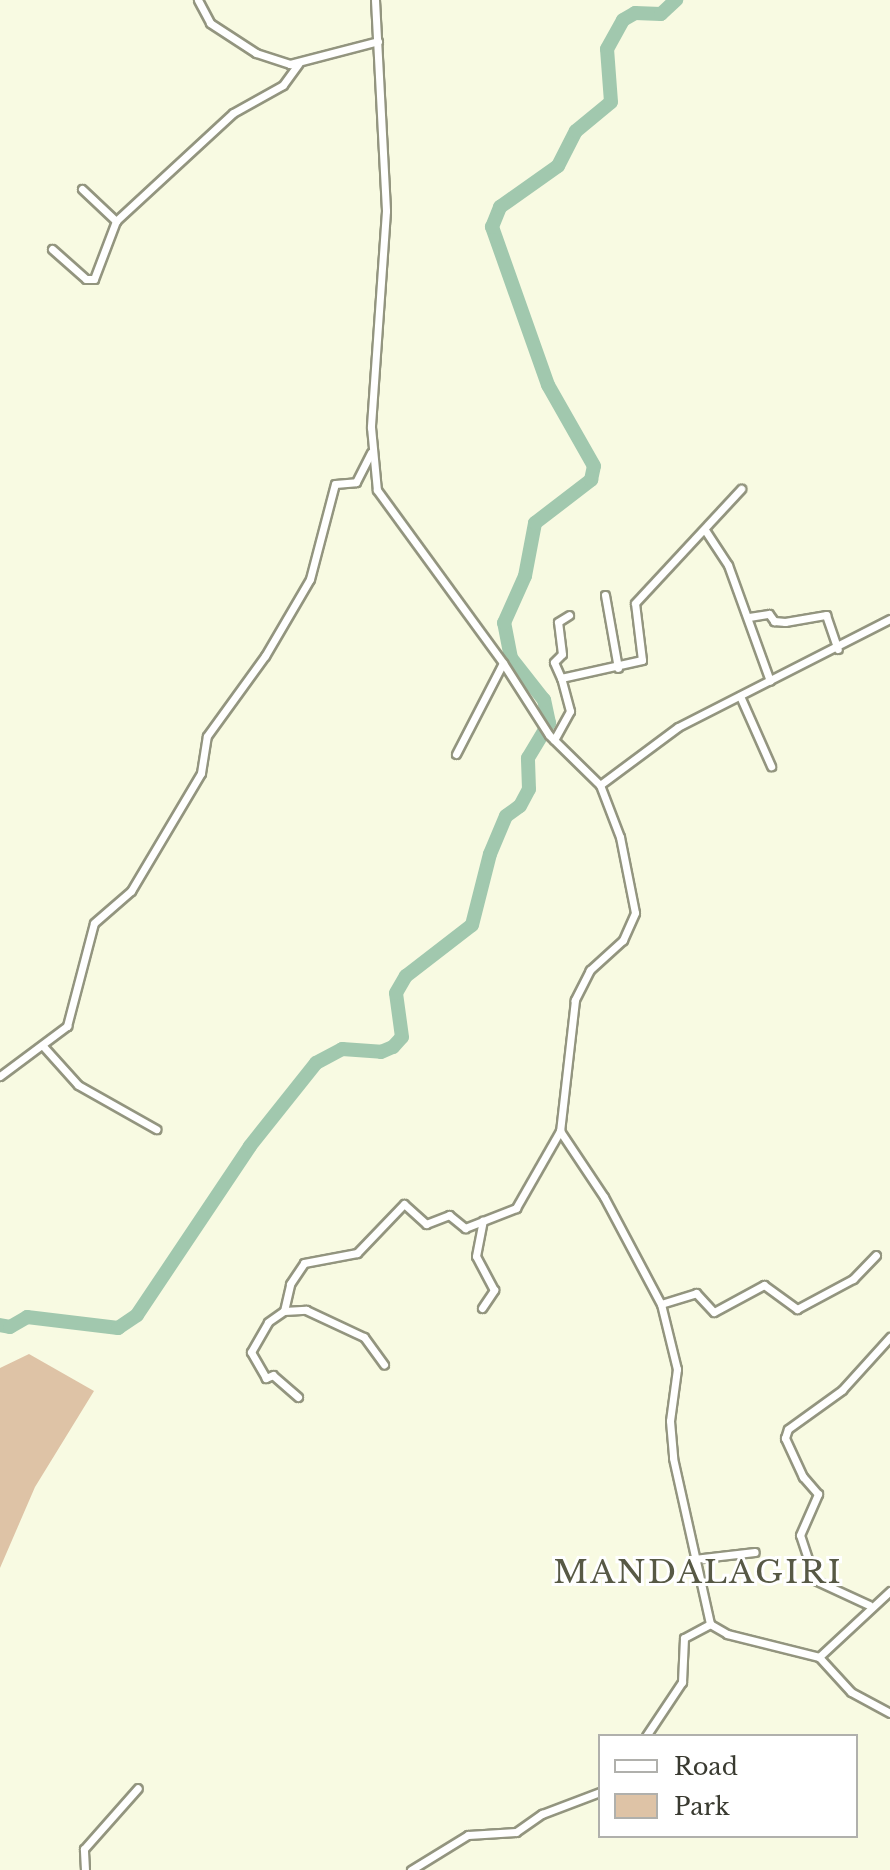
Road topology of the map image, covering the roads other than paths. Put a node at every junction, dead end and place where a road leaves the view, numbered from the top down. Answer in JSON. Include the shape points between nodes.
{"nodes":[{"id":1,"x":198,"y":0,"type":"edge"},
{"id":2,"x":375,"y":0,"type":"edge"},
{"id":3,"x":378,"y":41,"type":"junction"},
{"id":4,"x":298,"y":64,"type":"junction"},
{"id":5,"x":82,"y":189,"type":"dead end"},
{"id":6,"x":116,"y":221,"type":"junction"},
{"id":7,"x":52,"y":249,"type":"dead end"},
{"id":8,"x":373,"y":450,"type":"junction"},
{"id":9,"x":741,"y":489,"type":"dead end"},
{"id":10,"x":705,"y":530,"type":"junction"},
{"id":11,"x":605,"y":595,"type":"dead end"},
{"id":12,"x":569,"y":615,"type":"dead end"},
{"id":13,"x":749,"y":617,"type":"junction"},
{"id":14,"x":890,"y":619,"type":"edge"},
{"id":15,"x":838,"y":649,"type":"junction"},
{"id":16,"x":503,"y":663,"type":"junction"},
{"id":17,"x":618,"y":668,"type":"junction"},
{"id":18,"x":561,"y":678,"type":"junction"},
{"id":19,"x":770,"y":681,"type":"junction"},
{"id":20,"x":740,"y":696,"type":"junction"},
{"id":21,"x":551,"y":738,"type":"junction"},
{"id":22,"x":456,"y":754,"type":"dead end"},
{"id":23,"x":771,"y":766,"type":"dead end"},
{"id":24,"x":600,"y":785,"type":"junction"},
{"id":25,"x":43,"y":1046,"type":"junction"},
{"id":26,"x":0,"y":1076,"type":"edge"},
{"id":27,"x":156,"y":1129,"type":"dead end"},
{"id":28,"x":560,"y":1131,"type":"junction"},
{"id":29,"x":483,"y":1221,"type":"junction"},
{"id":30,"x":876,"y":1255,"type":"dead end"},
{"id":31,"x":661,"y":1304,"type":"junction"},
{"id":32,"x":482,"y":1308,"type":"dead end"},
{"id":33,"x":284,"y":1311,"type":"junction"},
{"id":34,"x":890,"y":1337,"type":"edge"},
{"id":35,"x":384,"y":1365,"type":"dead end"},
{"id":36,"x":298,"y":1397,"type":"dead end"},
{"id":37,"x":755,"y":1552,"type":"dead end"},
{"id":38,"x":694,"y":1559,"type":"junction"},
{"id":39,"x":890,"y":1591,"type":"edge"},
{"id":40,"x":869,"y":1605,"type":"junction"},
{"id":41,"x":710,"y":1624,"type":"junction"},
{"id":42,"x":819,"y":1657,"type":"junction"},
{"id":43,"x":890,"y":1713,"type":"edge"},
{"id":44,"x":647,"y":1734,"type":"edge"},
{"id":45,"x":138,"y":1788,"type":"dead end"},
{"id":46,"x":598,"y":1793,"type":"edge"},
{"id":47,"x":85,"y":1870,"type":"edge"},
{"id":48,"x":411,"y":1870,"type":"edge"}],
"edges":[{"from":1,"to":4,"type":"street","via":[[210,23],[256,53]]},
{"from":2,"to":3,"type":"street"},
{"from":3,"to":4,"type":"street","via":[[351,44]]},
{"from":3,"to":8,"type":"street","via":[[386,211]]},
{"from":4,"to":6,"type":"street","via":[[283,85],[233,113]]},
{"from":5,"to":6,"type":"street"},
{"from":6,"to":7,"type":"street","via":[[91,280]]},
{"from":8,"to":16,"type":"street","via":[[382,498]]},
{"from":8,"to":25,"type":"street","via":[[356,482],[335,484],[322,547],[304,591],[207,736],[201,773],[131,891],[97,918],[70,1019]]},
{"from":9,"to":10,"type":"street"},
{"from":10,"to":13,"type":"street","via":[[728,565]]},
{"from":10,"to":17,"type":"street","via":[[635,603],[643,658]]},
{"from":11,"to":17,"type":"street"},
{"from":12,"to":18,"type":"street","via":[[558,622],[562,654],[554,662]]},
{"from":13,"to":15,"type":"street","via":[[769,614],[785,622],[827,615]]},
{"from":13,"to":19,"type":"street"},
{"from":14,"to":15,"type":"street"},
{"from":15,"to":19,"type":"street"},
{"from":16,"to":21,"type":"street"},
{"from":16,"to":22,"type":"street"},
{"from":17,"to":18,"type":"street"},
{"from":18,"to":21,"type":"street","via":[[570,711]]},
{"from":19,"to":20,"type":"street"},
{"from":20,"to":23,"type":"street"},
{"from":20,"to":24,"type":"street","via":[[678,727]]},
{"from":21,"to":24,"type":"street"},
{"from":24,"to":28,"type":"street","via":[[620,837],[635,913],[623,940],[590,970],[575,1000]]},
{"from":25,"to":26,"type":"street"},
{"from":25,"to":27,"type":"street","via":[[78,1085]]},
{"from":28,"to":29,"type":"street","via":[[519,1205]]},
{"from":28,"to":31,"type":"street","via":[[604,1197]]},
{"from":29,"to":32,"type":"street","via":[[476,1256],[494,1290]]},
{"from":29,"to":33,"type":"street","via":[[465,1228],[449,1215],[426,1224],[404,1204],[357,1253],[304,1263],[290,1284]]},
{"from":30,"to":31,"type":"street","via":[[853,1279],[797,1309],[764,1285],[714,1312],[699,1293]]},
{"from":31,"to":38,"type":"street","via":[[677,1369],[670,1439]]},
{"from":33,"to":35,"type":"street","via":[[306,1310],[364,1337]]},
{"from":33,"to":36,"type":"street","via":[[268,1322],[251,1352],[266,1378],[273,1375]]},
{"from":34,"to":40,"type":"street","via":[[842,1390],[788,1429],[785,1438],[803,1477],[818,1494],[800,1535],[814,1579]]},
{"from":37,"to":38,"type":"street"},
{"from":38,"to":41,"type":"street"},
{"from":39,"to":40,"type":"street"},
{"from":40,"to":42,"type":"street"},
{"from":41,"to":42,"type":"street","via":[[727,1634]]},
{"from":41,"to":44,"type":"street","via":[[684,1638],[682,1682]]},
{"from":42,"to":43,"type":"street","via":[[851,1692]]},
{"from":45,"to":47,"type":"street","via":[[84,1849]]},
{"from":46,"to":48,"type":"street","via":[[542,1814],[516,1832],[468,1835]]}]}
